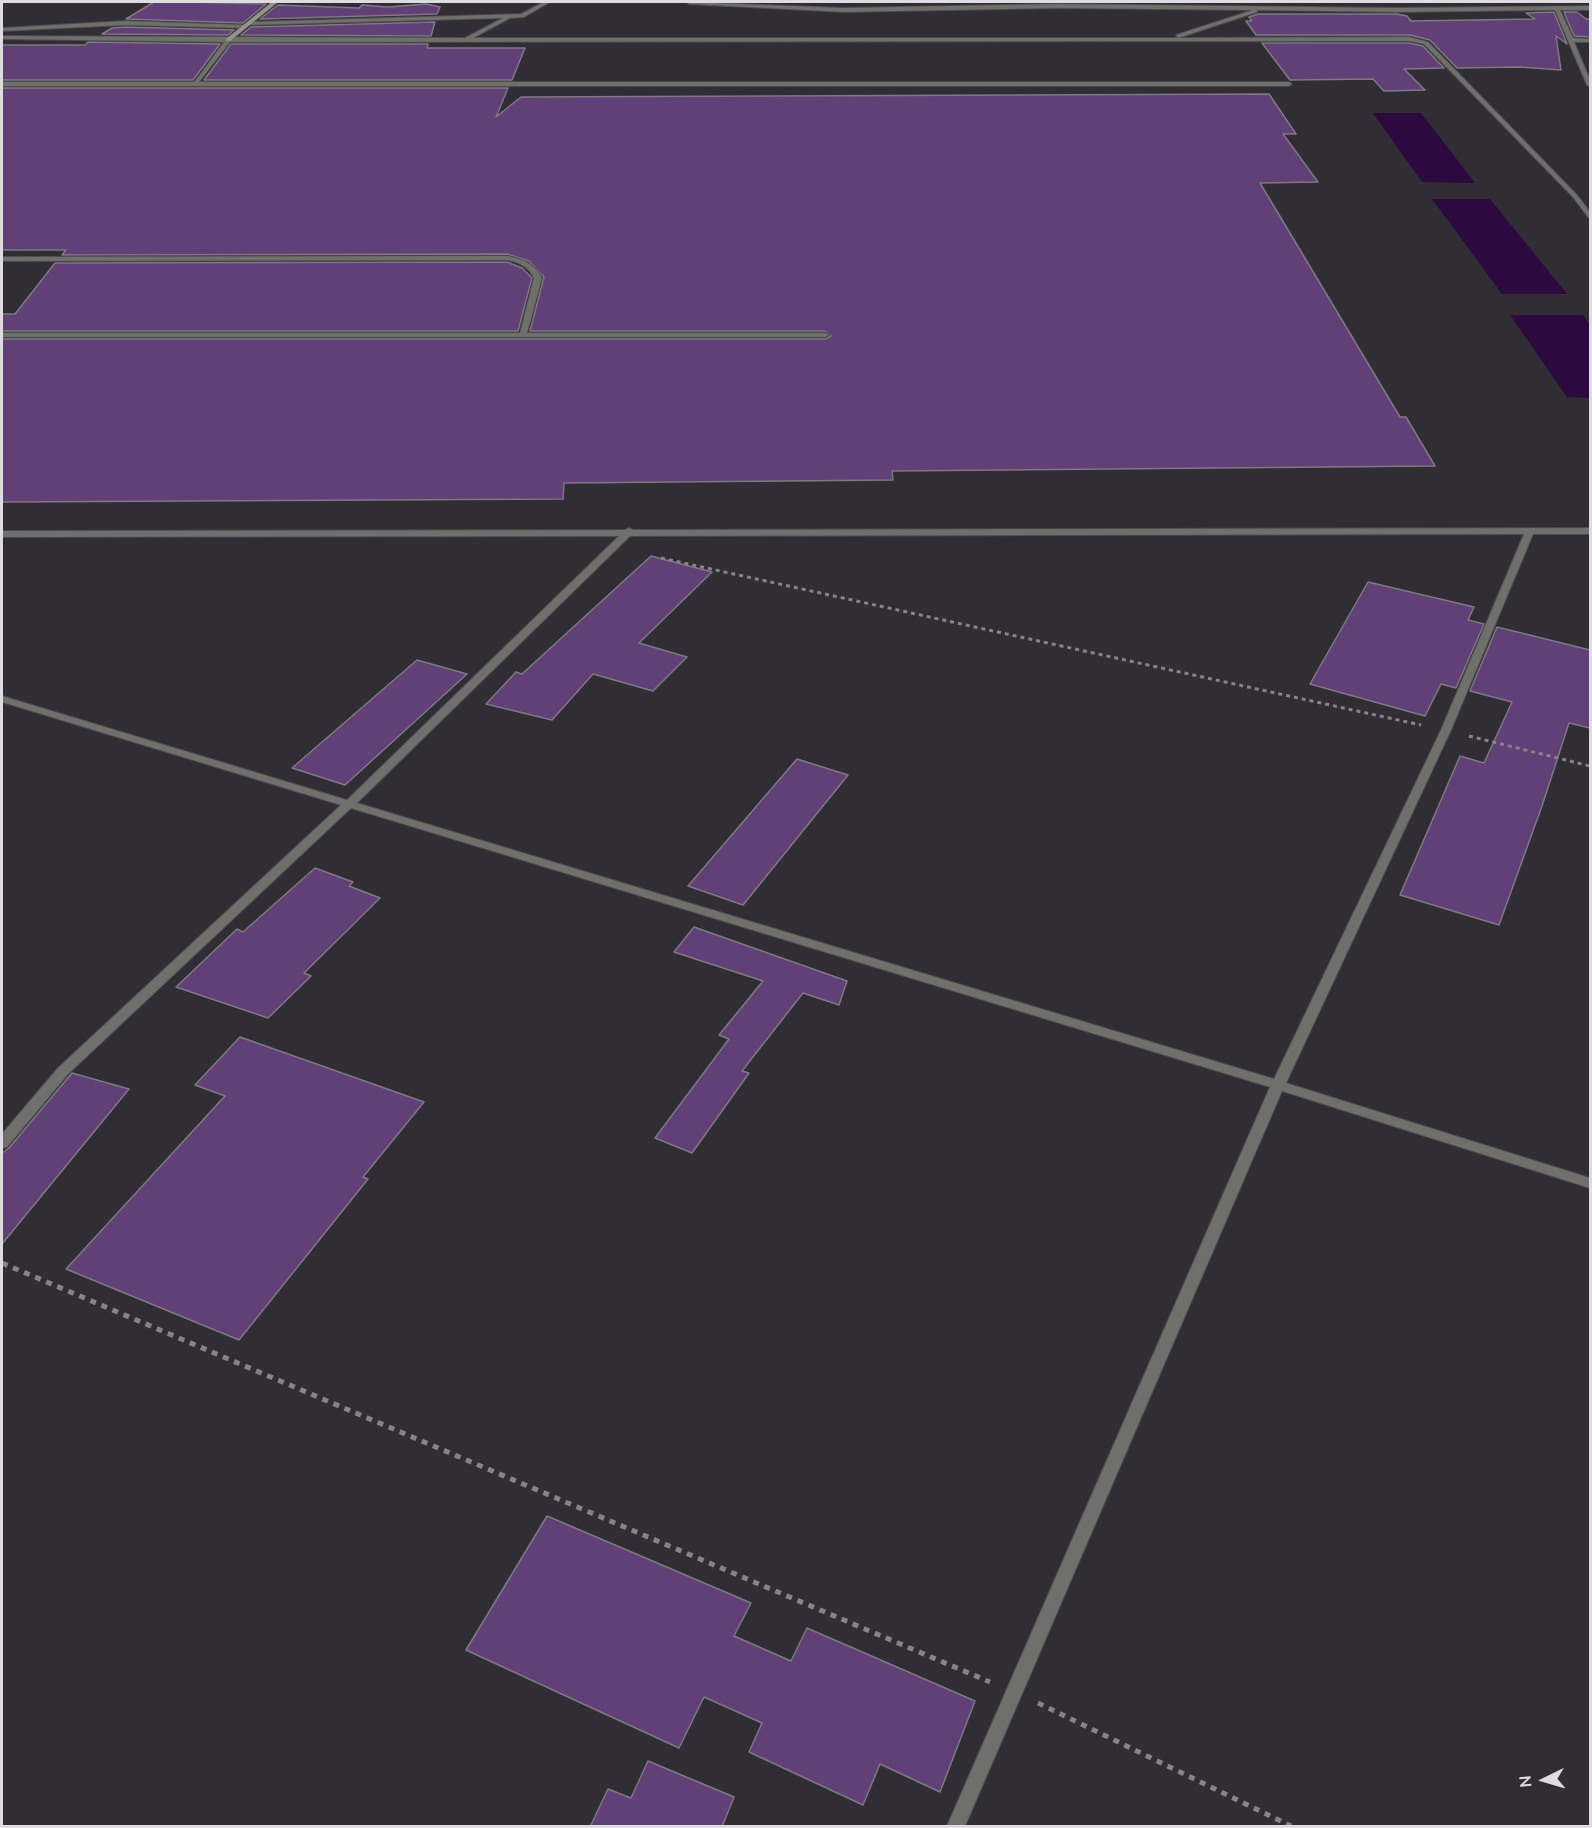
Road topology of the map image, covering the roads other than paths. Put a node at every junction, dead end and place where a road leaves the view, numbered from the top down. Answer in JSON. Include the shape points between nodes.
{"nodes":[{"id":1,"x":275,"y":2,"type":"edge"},
{"id":2,"x":546,"y":2,"type":"edge"},
{"id":3,"x":689,"y":2,"type":"edge"},
{"id":4,"x":1268,"y":4,"type":"edge"},
{"id":5,"x":1557,"y":8,"type":"junction"},
{"id":6,"x":1590,"y":8,"type":"edge"},
{"id":7,"x":510,"y":16,"type":"junction"},
{"id":8,"x":247,"y":25,"type":"junction"},
{"id":9,"x":2,"y":28,"type":"edge"},
{"id":10,"x":2,"y":38,"type":"edge"},
{"id":11,"x":228,"y":40,"type":"junction"},
{"id":12,"x":466,"y":40,"type":"junction"},
{"id":13,"x":1165,"y":40,"type":"junction"},
{"id":14,"x":1572,"y":40,"type":"junction"},
{"id":15,"x":1590,"y":40,"type":"edge"},
{"id":16,"x":2,"y":84,"type":"edge"},
{"id":17,"x":196,"y":84,"type":"junction"},
{"id":18,"x":1289,"y":84,"type":"dead end"},
{"id":19,"x":1590,"y":85,"type":"edge"},
{"id":20,"x":1590,"y":216,"type":"edge"},
{"id":21,"x":2,"y":259,"type":"edge"},
{"id":22,"x":2,"y":335,"type":"edge"},
{"id":23,"x":524,"y":335,"type":"junction"},
{"id":24,"x":825,"y":335,"type":"dead end"},
{"id":25,"x":629,"y":531,"type":"junction"},
{"id":26,"x":1530,"y":531,"type":"junction"},
{"id":27,"x":1566,"y":531,"type":"junction"},
{"id":28,"x":1590,"y":531,"type":"edge"},
{"id":29,"x":2,"y":534,"type":"edge"},
{"id":30,"x":1590,"y":536,"type":"edge"},
{"id":31,"x":2,"y":699,"type":"edge"},
{"id":32,"x":349,"y":804,"type":"junction"},
{"id":33,"x":1278,"y":1085,"type":"junction"},
{"id":34,"x":2,"y":1143,"type":"edge"},
{"id":35,"x":1590,"y":1183,"type":"edge"},
{"id":36,"x":956,"y":1827,"type":"edge"}],
"edges":[{"from":1,"to":8,"type":"street"},
{"from":2,"to":7,"type":"street","via":[[522,16]]},
{"from":3,"to":4,"type":"street","via":[[844,10]]},
{"from":4,"to":5,"type":"street","via":[[1396,10]]},
{"from":4,"to":13,"type":"street"},
{"from":5,"to":6,"type":"street"},
{"from":5,"to":14,"type":"street"},
{"from":7,"to":8,"type":"street"},
{"from":7,"to":12,"type":"street"},
{"from":8,"to":9,"type":"street","via":[[125,23]]},
{"from":8,"to":11,"type":"street"},
{"from":10,"to":11,"type":"street"},
{"from":11,"to":12,"type":"street"},
{"from":11,"to":17,"type":"street"},
{"from":12,"to":13,"type":"street"},
{"from":13,"to":20,"type":"street","via":[[1409,39],[1426,43],[1579,196]]},
{"from":14,"to":15,"type":"street"},
{"from":14,"to":19,"type":"street"},
{"from":16,"to":17,"type":"street"},
{"from":17,"to":18,"type":"street"},
{"from":21,"to":23,"type":"street","via":[[507,258],[527,263],[538,278]]},
{"from":22,"to":23,"type":"street"},
{"from":23,"to":24,"type":"street"},
{"from":25,"to":26,"type":"street"},
{"from":25,"to":29,"type":"street"},
{"from":25,"to":32,"type":"street"},
{"from":26,"to":27,"type":"street"},
{"from":26,"to":33,"type":"street","via":[[1446,730]]},
{"from":27,"to":28,"type":"street"},
{"from":27,"to":30,"type":"street"},
{"from":31,"to":32,"type":"street"},
{"from":32,"to":33,"type":"street"},
{"from":32,"to":34,"type":"street","via":[[63,1071]]},
{"from":33,"to":35,"type":"street"},
{"from":33,"to":36,"type":"street"}]}
